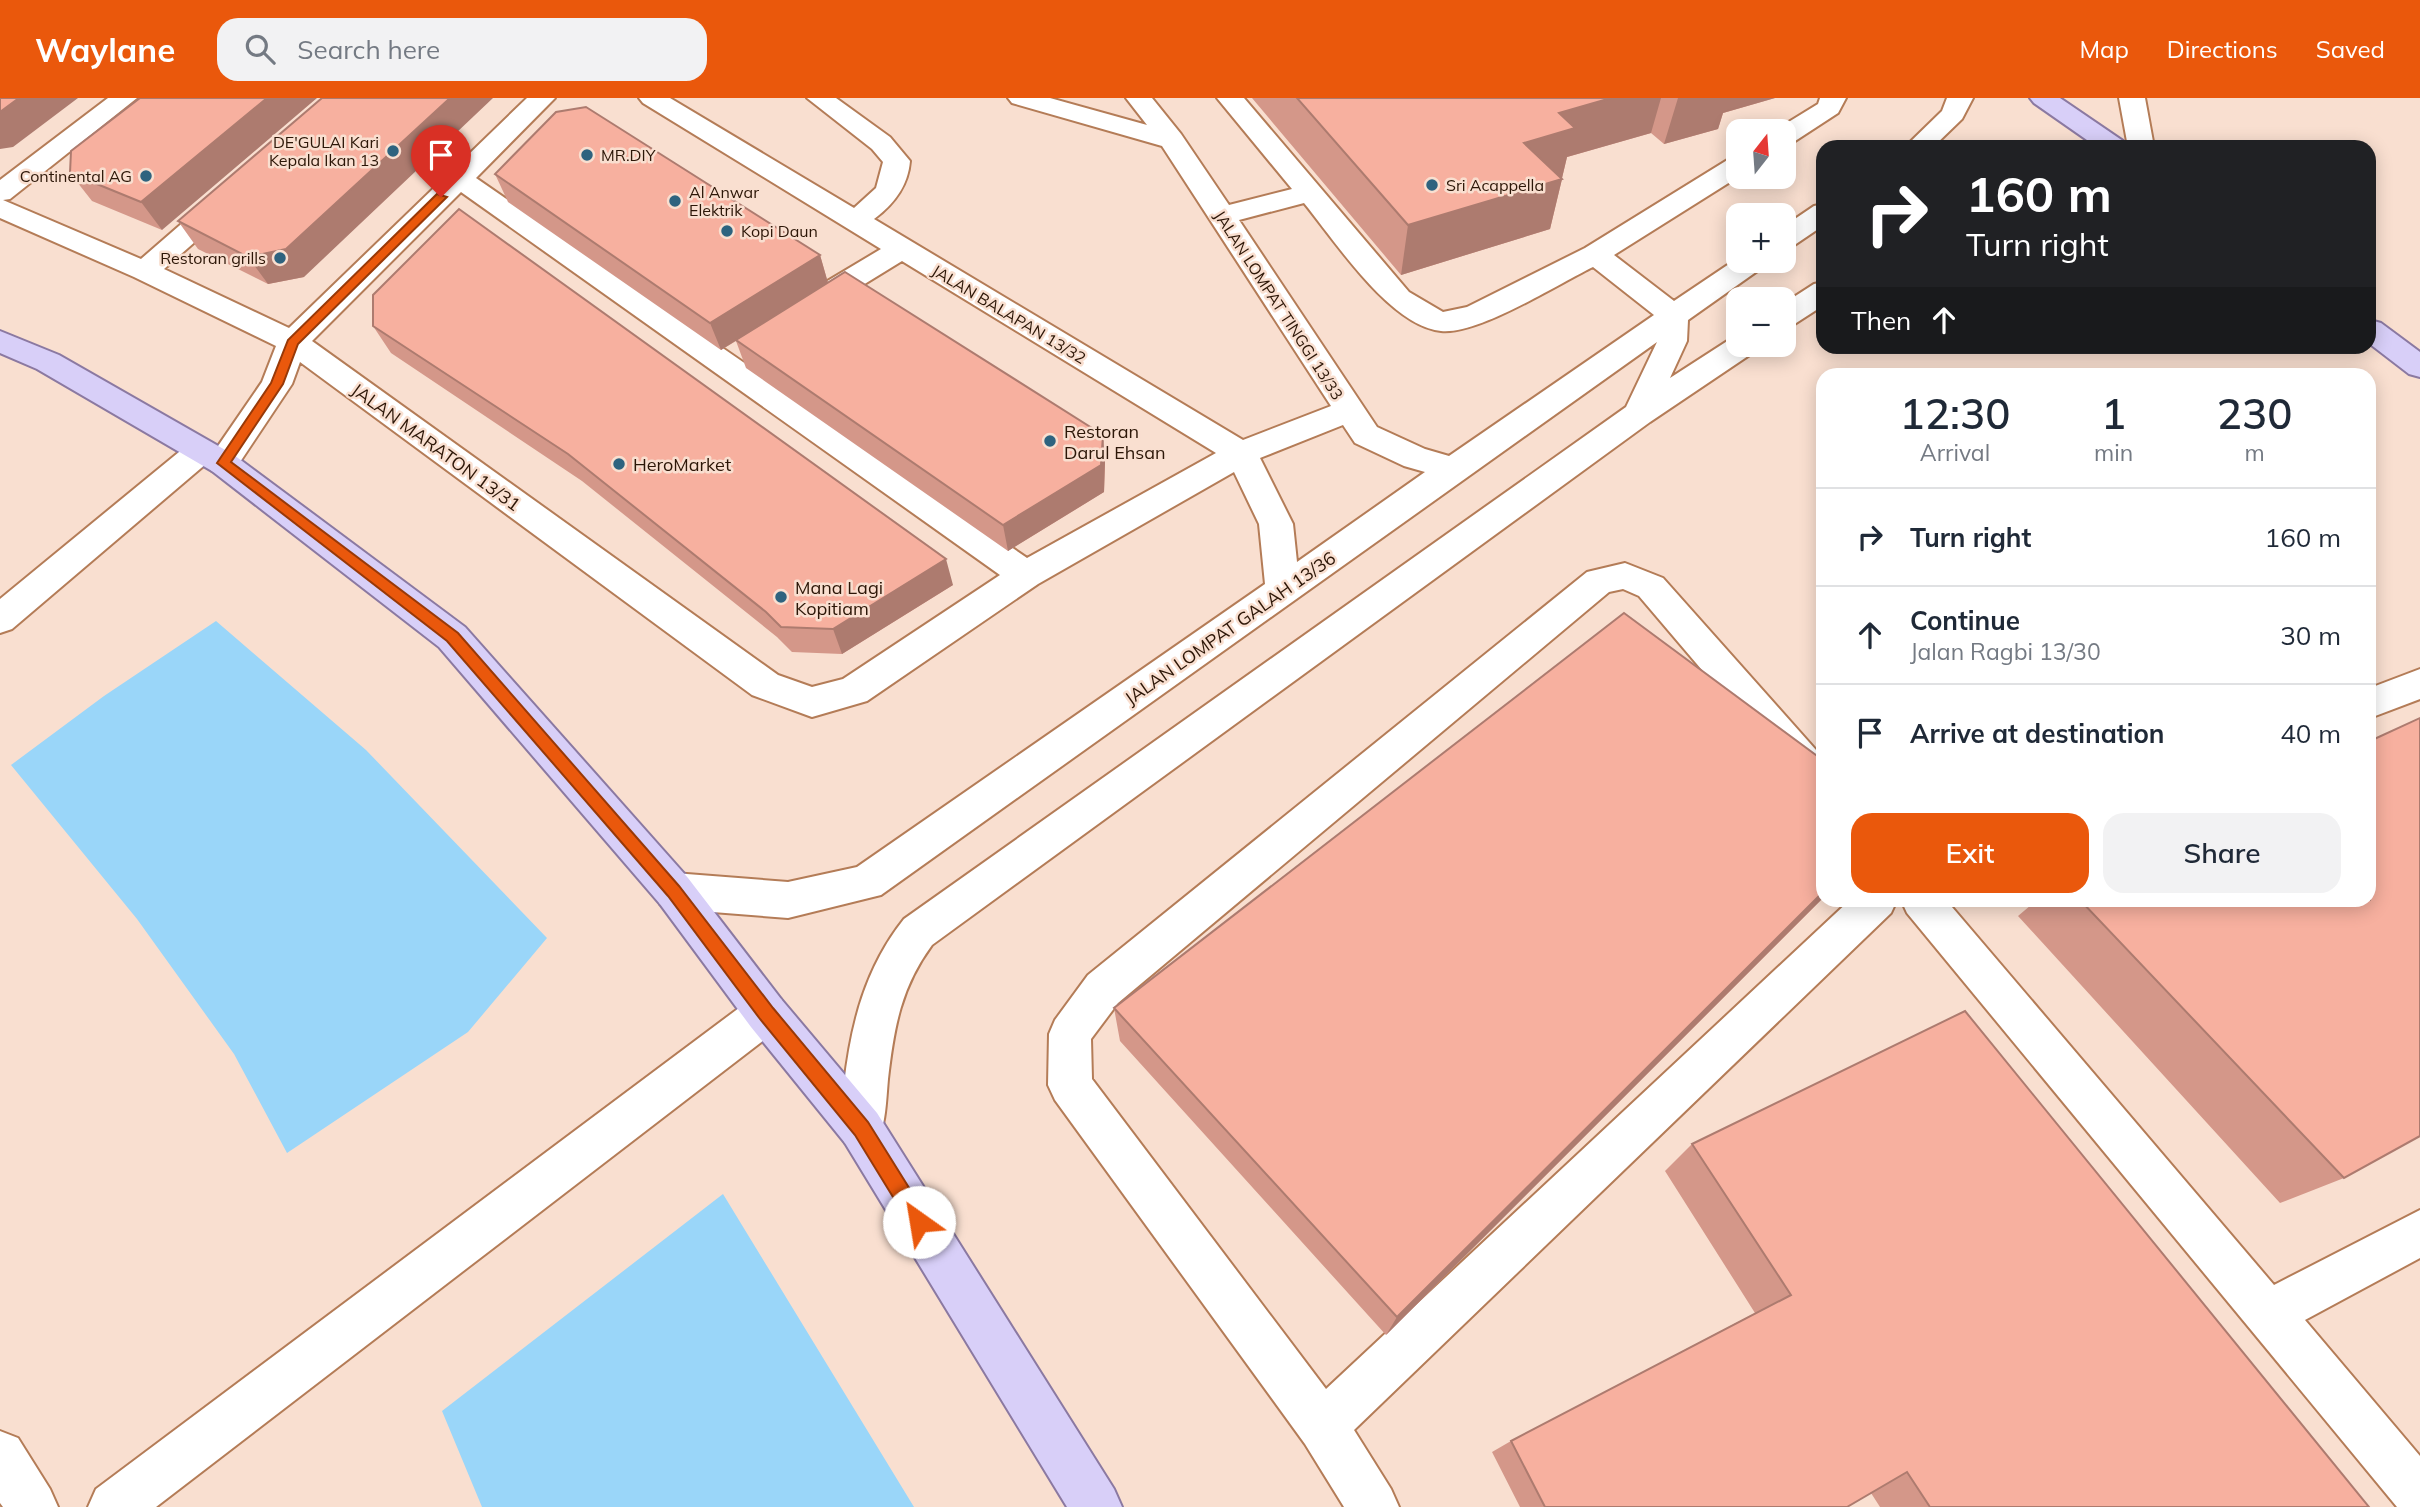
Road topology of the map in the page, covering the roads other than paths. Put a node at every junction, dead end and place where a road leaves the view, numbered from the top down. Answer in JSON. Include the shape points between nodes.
{"nodes":[{"id":1,"x":124,"y":98,"type":"edge"},
{"id":2,"x":542,"y":98,"type":"edge"},
{"id":3,"x":652,"y":98,"type":"edge"},
{"id":4,"x":820,"y":98,"type":"edge"},
{"id":5,"x":1021,"y":98,"type":"edge"},
{"id":6,"x":1139,"y":98,"type":"edge"},
{"id":7,"x":1230,"y":98,"type":"edge"},
{"id":8,"x":1833,"y":98,"type":"edge"},
{"id":9,"x":1960,"y":98,"type":"edge"},
{"id":10,"x":2043,"y":98,"type":"edge"},
{"id":11,"x":2132,"y":98,"type":"edge"},
{"id":12,"x":1796,"y":128,"type":"edge"},
{"id":13,"x":1172,"y":140,"type":"junction"},
{"id":14,"x":1925,"y":140,"type":"edge"},
{"id":15,"x":2104,"y":140,"type":"edge"},
{"id":16,"x":2140,"y":140,"type":"edge"},
{"id":17,"x":1726,"y":172,"type":"edge"},
{"id":18,"x":460,"y":179,"type":"junction"},
{"id":19,"x":249,"y":180,"type":"edge"},
{"id":20,"x":0,"y":193,"type":"edge"},
{"id":21,"x":1310,"y":193,"type":"junction"},
{"id":22,"x":0,"y":208,"type":"edge"},
{"id":23,"x":1221,"y":216,"type":"junction"},
{"id":24,"x":1816,"y":217,"type":"edge"},
{"id":25,"x":855,"y":220,"type":"junction"},
{"id":26,"x":1796,"y":231,"type":"edge"},
{"id":27,"x":901,"y":249,"type":"junction"},
{"id":28,"x":1595,"y":254,"type":"junction"},
{"id":29,"x":144,"y":271,"type":"junction"},
{"id":30,"x":1735,"y":273,"type":"edge"},
{"id":31,"x":1816,"y":296,"type":"edge"},
{"id":32,"x":1796,"y":309,"type":"edge"},
{"id":33,"x":1673,"y":315,"type":"junction"},
{"id":34,"x":786,"y":318,"type":"edge"},
{"id":35,"x":2376,"y":334,"type":"edge"},
{"id":36,"x":0,"y":341,"type":"edge"},
{"id":37,"x":293,"y":342,"type":"junction"},
{"id":38,"x":1726,"y":356,"type":"edge"},
{"id":39,"x":2420,"y":367,"type":"edge"},
{"id":40,"x":1348,"y":411,"type":"junction"},
{"id":41,"x":1639,"y":414,"type":"junction"},
{"id":42,"x":1241,"y":453,"type":"junction"},
{"id":43,"x":212,"y":457,"type":"junction"},
{"id":44,"x":1452,"y":468,"type":"junction"},
{"id":45,"x":1026,"y":575,"type":"junction"},
{"id":46,"x":1283,"y":591,"type":"junction"},
{"id":47,"x":0,"y":618,"type":"edge"},
{"id":48,"x":2420,"y":684,"type":"edge"},
{"id":49,"x":2376,"y":701,"type":"edge"},
{"id":50,"x":1816,"y":777,"type":"edge"},
{"id":51,"x":674,"y":891,"type":"junction"},
{"id":52,"x":1870,"y":907,"type":"edge"},
{"id":53,"x":1927,"y":907,"type":"edge"},
{"id":54,"x":766,"y":1013,"type":"junction"},
{"id":55,"x":861,"y":1128,"type":"junction"},
{"id":56,"x":2420,"y":1233,"type":"edge"},
{"id":57,"x":2268,"y":1314,"type":"junction"},
{"id":58,"x":1323,"y":1426,"type":"junction"},
{"id":59,"x":0,"y":1456,"type":"edge"},
{"id":60,"x":2420,"y":1495,"type":"edge"},
{"id":61,"x":1092,"y":1505,"type":"edge"},
{"id":62,"x":32,"y":1507,"type":"edge"},
{"id":63,"x":114,"y":1507,"type":"edge"},
{"id":64,"x":1373,"y":1507,"type":"edge"}],
"edges":[{"from":1,"to":20,"type":"street"},
{"from":2,"to":18,"type":"street"},
{"from":3,"to":25,"type":"street","name":"JALAN BALAPAN 13/32"},
{"from":4,"to":25,"type":"street","via":[[881,143],[897,161],[890,188]]},
{"from":5,"to":13,"type":"street"},
{"from":6,"to":13,"type":"street","name":"JALAN LOMPAT TINGGI 13/33"},
{"from":7,"to":21,"type":"street"},
{"from":8,"to":12,"type":"street","via":[[1829,108]]},
{"from":9,"to":14,"type":"street","via":[[1953,114]]},
{"from":10,"to":15,"type":"main road"},
{"from":11,"to":16,"type":"street"},
{"from":13,"to":23,"type":"street","name":"JALAN LOMPAT TINGGI 13/33"},
{"from":17,"to":28,"type":"street"},
{"from":18,"to":37,"type":"street"},
{"from":18,"to":45,"type":"street","via":[[729,353]]},
{"from":19,"to":29,"type":"street"},
{"from":21,"to":23,"type":"street"},
{"from":21,"to":28,"type":"street","via":[[1399,299],[1443,323],[1475,315]]},
{"from":22,"to":29,"type":"street","name":"JALAN MARATON 13/31"},
{"from":23,"to":40,"type":"street","name":"JALAN LOMPAT TINGGI 13/33"},
{"from":24,"to":26,"type":"street"},
{"from":25,"to":27,"type":"street","name":"JALAN BALAPAN 13/32"},
{"from":27,"to":34,"type":"street"},
{"from":27,"to":42,"type":"street","name":"JALAN BALAPAN 13/32"},
{"from":28,"to":33,"type":"street"},
{"from":29,"to":37,"type":"street","name":"JALAN MARATON 13/31"},
{"from":30,"to":33,"type":"street","name":"JALAN LOMPAT GALAH 13/36"},
{"from":31,"to":32,"type":"street"},
{"from":33,"to":41,"type":"street","via":[[1672,341]]},
{"from":33,"to":44,"type":"street","name":"JALAN LOMPAT GALAH 13/36"},
{"from":35,"to":39,"type":"main road"},
{"from":36,"to":43,"type":"main road","via":[[48,362]]},
{"from":37,"to":43,"type":"street","via":[[277,384]]},
{"from":37,"to":45,"type":"street","name":"JALAN MARATON 13/31","via":[[765,685],[812,702],[855,691]]},
{"from":38,"to":41,"type":"street"},
{"from":40,"to":42,"type":"street","name":"JALAN MARATON 13/31"},
{"from":40,"to":44,"type":"street","name":"JALAN LOMPAT TINGGI 13/33","via":[[1366,435],[1415,458]]},
{"from":41,"to":55,"type":"street","via":[[918,932],[901,950],[884,984]]},
{"from":42,"to":45,"type":"street","name":"JALAN MARATON 13/31"},
{"from":42,"to":46,"type":"street","via":[[1276,524]]},
{"from":43,"to":47,"type":"street"},
{"from":43,"to":51,"type":"main road","via":[[453,637]]},
{"from":44,"to":46,"type":"street","name":"JALAN LOMPAT GALAH 13/36"},
{"from":46,"to":51,"type":"street","name":"JALAN LOMPAT GALAH 13/36","via":[[867,883],[788,900]]},
{"from":48,"to":49,"type":"street"},
{"from":50,"to":58,"type":"street","via":[[1651,587],[1625,576],[1599,581],[1103,989],[1070,1034],[1070,1085]]},
{"from":51,"to":54,"type":"main road"},
{"from":52,"to":58,"type":"street"},
{"from":53,"to":57,"type":"street"},
{"from":54,"to":55,"type":"main road"},
{"from":54,"to":63,"type":"street"},
{"from":55,"to":61,"type":"main road"},
{"from":56,"to":57,"type":"street"},
{"from":57,"to":60,"type":"street"},
{"from":58,"to":64,"type":"street"},
{"from":59,"to":62,"type":"street"}]}
